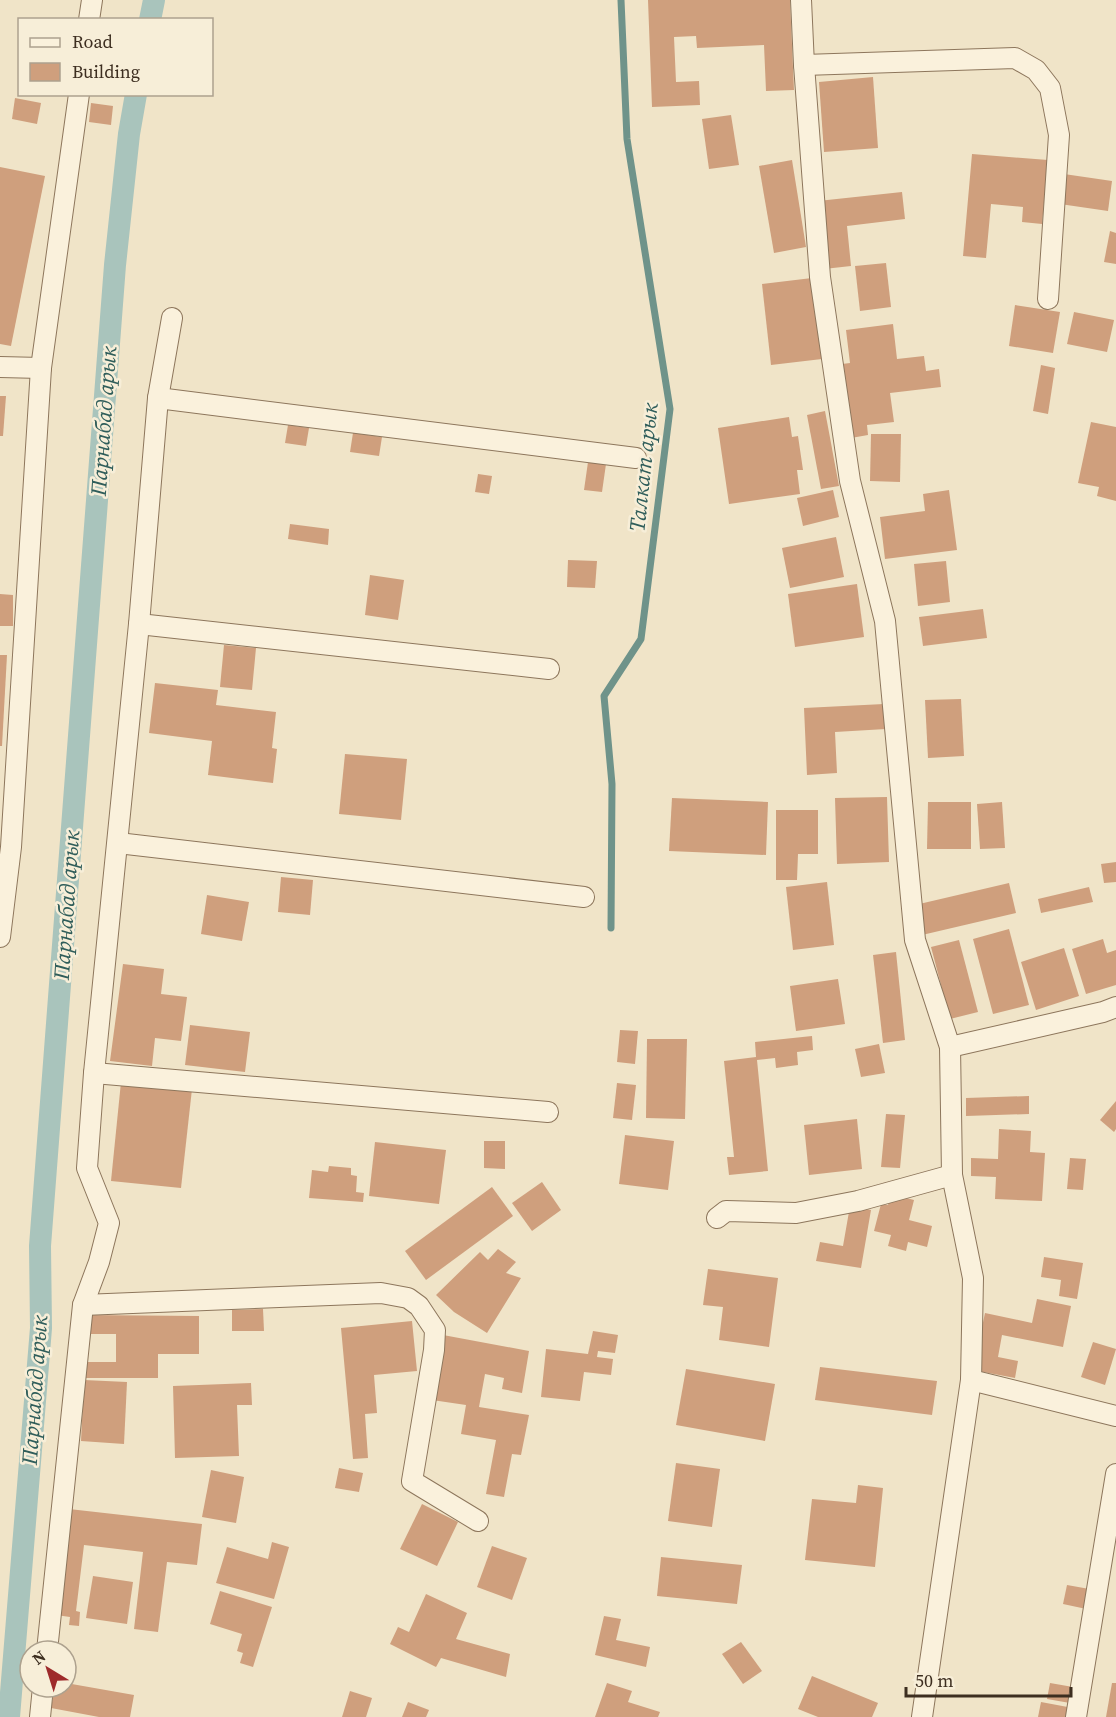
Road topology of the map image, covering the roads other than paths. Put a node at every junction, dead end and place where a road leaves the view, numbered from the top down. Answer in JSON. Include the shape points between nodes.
{"nodes":[{"id":1,"x":92,"y":0,"type":"edge"},
{"id":2,"x":801,"y":0,"type":"edge"},
{"id":3,"x":89,"y":18,"type":"edge"},
{"id":4,"x":804,"y":65,"type":"junction"},
{"id":5,"x":79,"y":96,"type":"edge"},
{"id":6,"x":1048,"y":299,"type":"dead end"},
{"id":7,"x":172,"y":318,"type":"dead end"},
{"id":8,"x":0,"y":367,"type":"edge"},
{"id":9,"x":41,"y":368,"type":"junction"},
{"id":10,"x":158,"y":398,"type":"junction"},
{"id":11,"x":636,"y":458,"type":"dead end"},
{"id":12,"x":139,"y":624,"type":"junction"},
{"id":13,"x":549,"y":669,"type":"dead end"},
{"id":14,"x":118,"y":843,"type":"junction"},
{"id":15,"x":5,"y":847,"type":"edge"},
{"id":16,"x":584,"y":897,"type":"dead end"},
{"id":17,"x":0,"y":937,"type":"edge"},
{"id":18,"x":1116,"y":1006,"type":"edge"},
{"id":19,"x":950,"y":1047,"type":"junction"},
{"id":20,"x":94,"y":1073,"type":"junction"},
{"id":21,"x":548,"y":1112,"type":"dead end"},
{"id":22,"x":952,"y":1175,"type":"junction"},
{"id":23,"x":717,"y":1218,"type":"dead end"},
{"id":24,"x":83,"y":1305,"type":"junction"},
{"id":25,"x":971,"y":1380,"type":"junction"},
{"id":26,"x":1116,"y":1416,"type":"edge"},
{"id":27,"x":1116,"y":1474,"type":"edge"},
{"id":28,"x":478,"y":1521,"type":"dead end"},
{"id":29,"x":48,"y":1639,"type":"edge"},
{"id":30,"x":42,"y":1699,"type":"edge"},
{"id":31,"x":40,"y":1717,"type":"edge"},
{"id":32,"x":922,"y":1717,"type":"edge"},
{"id":33,"x":1076,"y":1717,"type":"edge"}],
"edges":[{"from":1,"to":3,"type":"street"},
{"from":2,"to":4,"type":"street"},
{"from":4,"to":6,"type":"street","via":[[1015,58],[1036,70],[1050,88],[1059,135]]},
{"from":4,"to":19,"type":"street","via":[[820,277],[850,481],[885,621],[915,940]]},
{"from":5,"to":9,"type":"street"},
{"from":7,"to":10,"type":"street"},
{"from":8,"to":9,"type":"street"},
{"from":9,"to":15,"type":"street"},
{"from":10,"to":11,"type":"street"},
{"from":10,"to":12,"type":"street"},
{"from":12,"to":13,"type":"street"},
{"from":12,"to":14,"type":"street"},
{"from":14,"to":16,"type":"street"},
{"from":14,"to":20,"type":"street"},
{"from":15,"to":17,"type":"street"},
{"from":18,"to":19,"type":"street"},
{"from":19,"to":22,"type":"street"},
{"from":20,"to":21,"type":"street"},
{"from":20,"to":24,"type":"street","via":[[87,1168],[109,1222]]},
{"from":22,"to":23,"type":"street","via":[[858,1201],[796,1213],[726,1211]]},
{"from":22,"to":25,"type":"street","via":[[973,1278]]},
{"from":24,"to":28,"type":"street","via":[[381,1293],[408,1298],[419,1306],[435,1330],[412,1482]]},
{"from":24,"to":29,"type":"street"},
{"from":25,"to":26,"type":"street"},
{"from":25,"to":32,"type":"street"},
{"from":27,"to":33,"type":"street"},
{"from":30,"to":31,"type":"street"}]}
